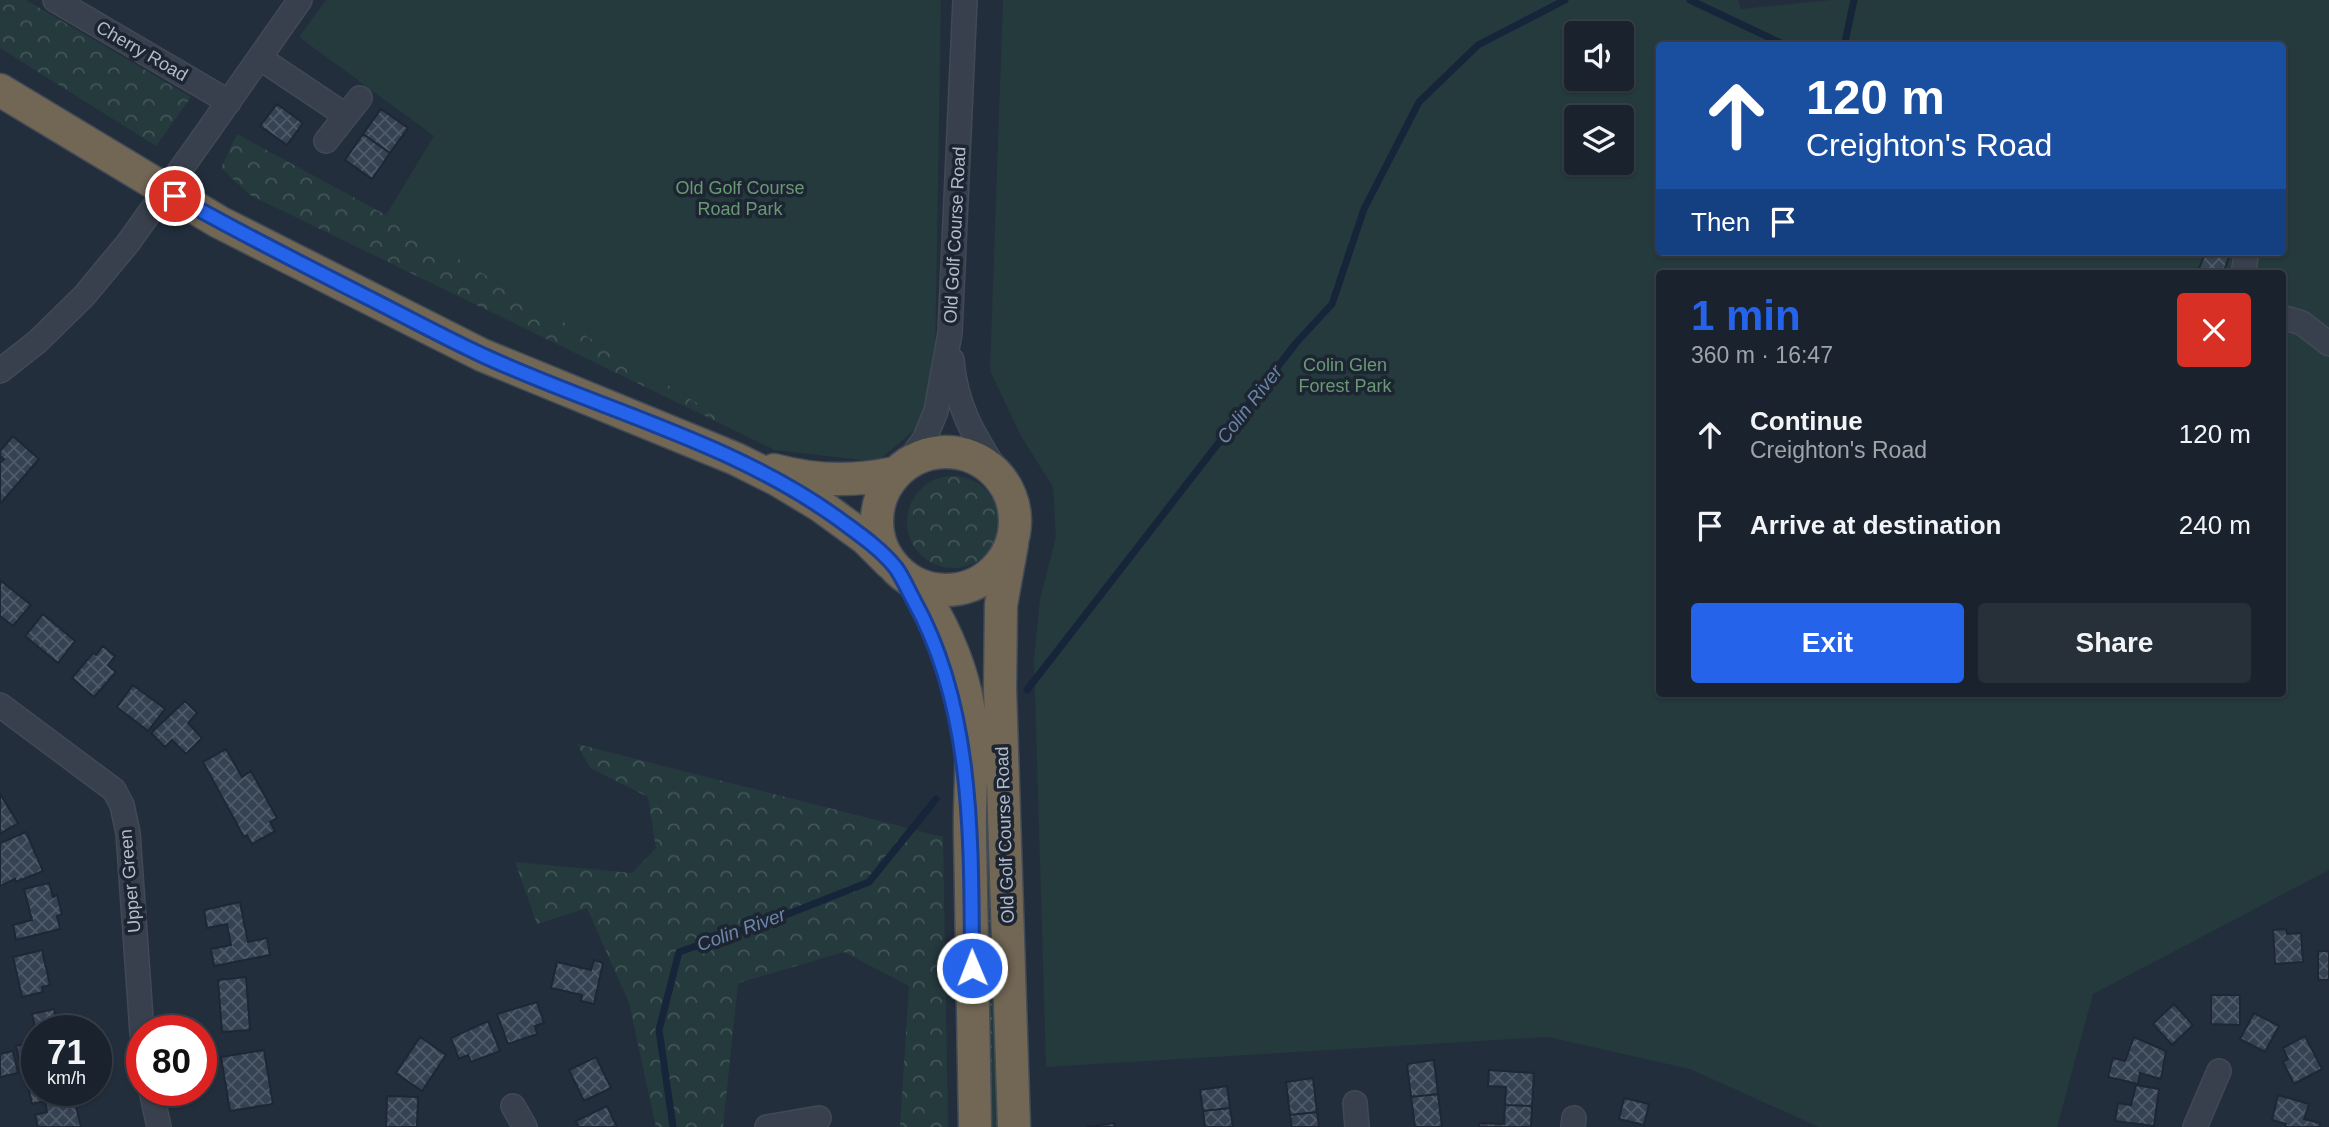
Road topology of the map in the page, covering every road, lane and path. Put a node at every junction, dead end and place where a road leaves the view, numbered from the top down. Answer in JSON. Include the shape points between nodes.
{"nodes":[{"id":1,"x":55,"y":0,"type":"edge"},
{"id":2,"x":300,"y":0,"type":"edge"},
{"id":3,"x":965,"y":0,"type":"edge"},
{"id":4,"x":260,"y":58,"type":"junction"},
{"id":5,"x":0,"y":90,"type":"edge"},
{"id":6,"x":229,"y":102,"type":"junction"},
{"id":7,"x":326,"y":141,"type":"dead end"},
{"id":8,"x":2286,"y":318,"type":"edge"},
{"id":9,"x":950,"y":333,"type":"junction"},
{"id":10,"x":2329,"y":344,"type":"edge"},
{"id":11,"x":0,"y":371,"type":"edge"},
{"id":12,"x":736,"y":459,"type":"junction"},
{"id":13,"x":902,"y":468,"type":"junction"},
{"id":14,"x":1003,"y":481,"type":"junction"},
{"id":15,"x":1012,"y":544,"type":"junction"},
{"id":16,"x":901,"y":572,"type":"junction"},
{"id":17,"x":0,"y":705,"type":"edge"},
{"id":18,"x":141,"y":1015,"type":"edge"},
{"id":19,"x":2219,"y":1071,"type":"dead end"},
{"id":20,"x":1355,"y":1104,"type":"dead end"},
{"id":21,"x":154,"y":1106,"type":"edge"},
{"id":22,"x":513,"y":1106,"type":"dead end"},
{"id":23,"x":819,"y":1118,"type":"dead end"},
{"id":24,"x":781,"y":1126,"type":"edge"},
{"id":25,"x":159,"y":1127,"type":"edge"},
{"id":26,"x":525,"y":1127,"type":"edge"},
{"id":27,"x":975,"y":1127,"type":"edge"},
{"id":28,"x":1014,"y":1127,"type":"edge"},
{"id":29,"x":1357,"y":1127,"type":"edge"},
{"id":30,"x":2195,"y":1127,"type":"edge"}],
"edges":[{"from":1,"to":6,"type":"street","name":"Cherry Road"},
{"from":2,"to":4,"type":"street"},
{"from":3,"to":9,"type":"street","name":"Old Golf Course Road"},
{"from":4,"to":6,"type":"street"},
{"from":4,"to":7,"type":"street","via":[[352,106]]},
{"from":5,"to":12,"type":"highway","via":[[219,222],[470,349]]},
{"from":6,"to":11,"type":"street","bridge":true,"via":[[128,243],[84,296]]},
{"from":8,"to":10,"type":"street","via":[[2302,323]]},
{"from":9,"to":13,"type":"street","name":"Old Golf Course Road","via":[[936,411],[925,438]]},
{"from":9,"to":14,"type":"street","via":[[954,383],[962,412]]},
{"from":12,"to":13,"type":"highway","via":[[827,480],[867,479]]},
{"from":12,"to":16,"type":"highway","via":[[821,506]]},
{"from":13,"to":14,"type":"highway","via":[[926,454],[947,451],[968,454],[988,465]]},
{"from":13,"to":16,"type":"highway","via":[[884,488],[877,526],[881,545]]},
{"from":14,"to":15,"type":"highway","via":[[1013,500]]},
{"from":15,"to":16,"type":"highway","via":[[1002,563],[967,587],[946,590]]},
{"from":15,"to":28,"type":"highway","name":"Old Golf Course Road","via":[[1001,605],[1000,689]]},
{"from":16,"to":27,"type":"highway","name":"Old Golf Course Road","via":[[935,641],[953,704],[970,810]]},
{"from":17,"to":18,"type":"street","name":"Upper Green","via":[[114,790],[121,805],[128,833]]},
{"from":19,"to":30,"type":"street"},
{"from":20,"to":29,"type":"street"},
{"from":21,"to":25,"type":"street"},
{"from":22,"to":26,"type":"street"},
{"from":23,"to":24,"type":"street"}]}
